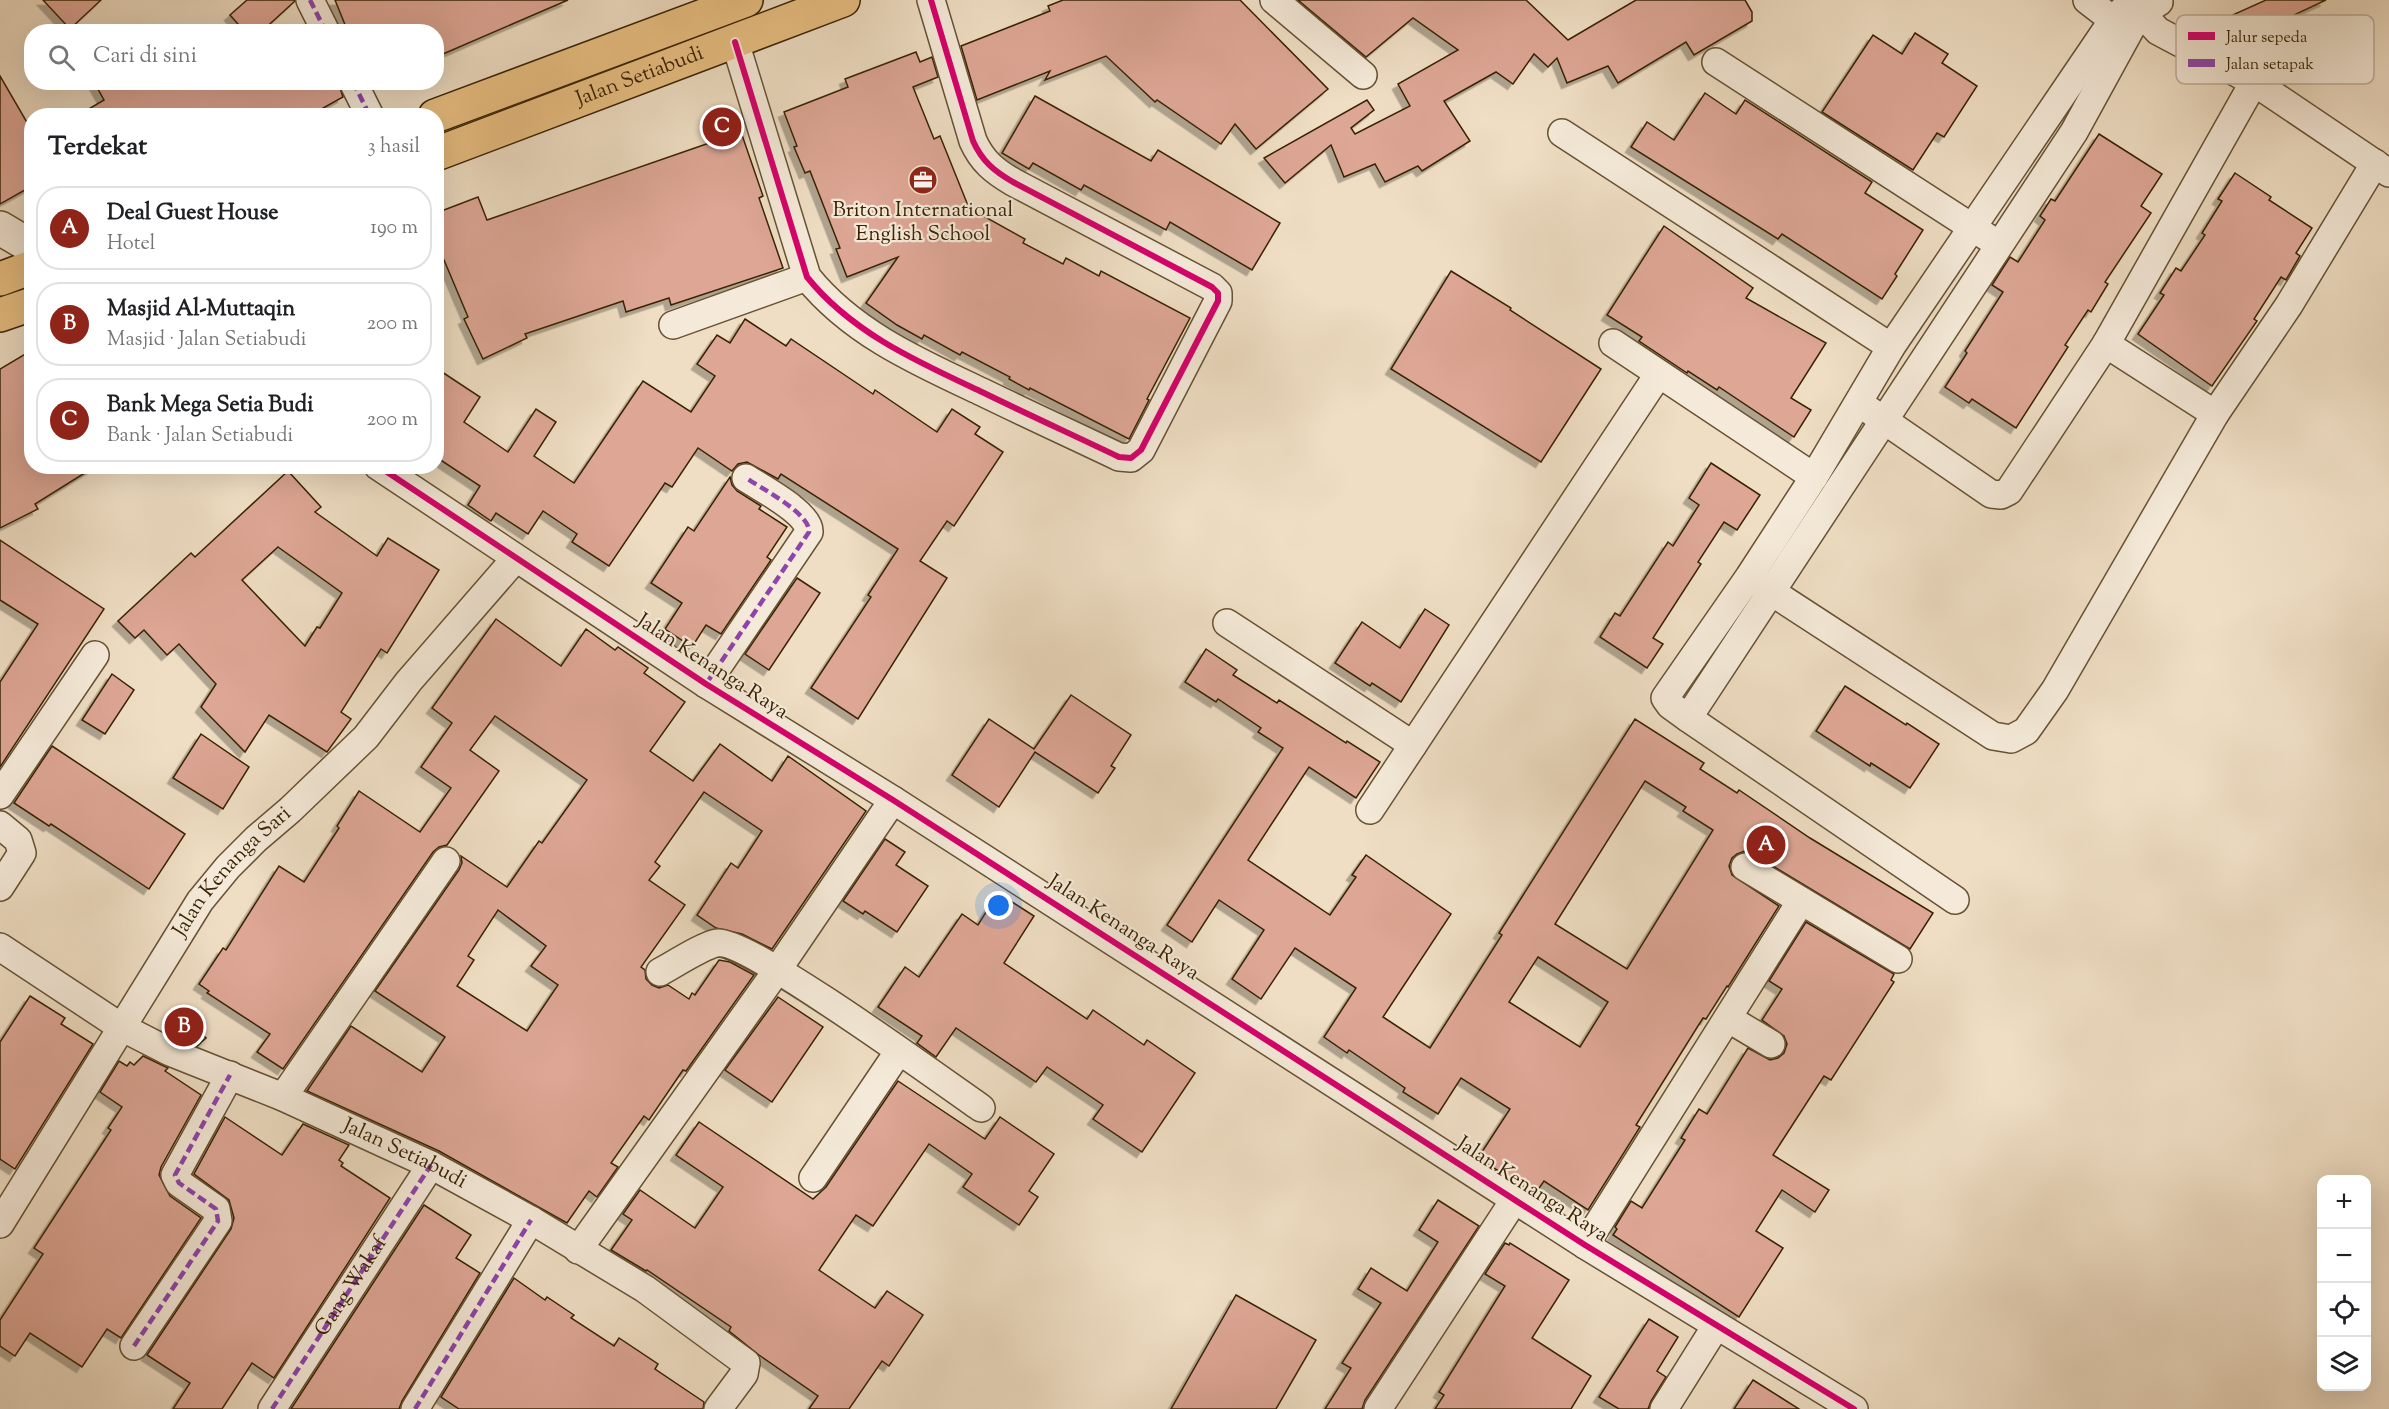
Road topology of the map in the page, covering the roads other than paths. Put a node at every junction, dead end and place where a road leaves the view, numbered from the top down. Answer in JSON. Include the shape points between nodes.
{"nodes":[{"id":1,"x":310,"y":0,"type":"edge"},
{"id":2,"x":746,"y":0,"type":"edge"},
{"id":3,"x":843,"y":0,"type":"edge"},
{"id":4,"x":931,"y":0,"type":"edge"},
{"id":5,"x":1274,"y":0,"type":"edge"},
{"id":6,"x":2087,"y":0,"type":"edge"},
{"id":7,"x":2139,"y":13,"type":"edge"},
{"id":8,"x":322,"y":24,"type":"edge"},
{"id":9,"x":2176,"y":35,"type":"edge"},
{"id":10,"x":735,"y":42,"type":"junction"},
{"id":11,"x":1716,"y":62,"type":"dead end"},
{"id":12,"x":1363,"y":75,"type":"dead end"},
{"id":13,"x":2253,"y":84,"type":"edge"},
{"id":14,"x":2257,"y":84,"type":"edge"},
{"id":15,"x":356,"y":90,"type":"edge"},
{"id":16,"x":366,"y":108,"type":"edge"},
{"id":17,"x":444,"y":113,"type":"edge"},
{"id":18,"x":1562,"y":133,"type":"dead end"},
{"id":19,"x":444,"y":151,"type":"edge"},
{"id":20,"x":2382,"y":168,"type":"edge"},
{"id":21,"x":0,"y":228,"type":"edge"},
{"id":22,"x":1973,"y":228,"type":"junction"},
{"id":23,"x":24,"y":242,"type":"edge"},
{"id":24,"x":2000,"y":244,"type":"junction"},
{"id":25,"x":24,"y":270,"type":"edge"},
{"id":26,"x":807,"y":277,"type":"junction"},
{"id":27,"x":0,"y":279,"type":"edge"},
{"id":28,"x":24,"y":307,"type":"edge"},
{"id":29,"x":0,"y":315,"type":"edge"},
{"id":30,"x":673,"y":325,"type":"dead end"},
{"id":31,"x":1613,"y":343,"type":"dead end"},
{"id":32,"x":2106,"y":344,"type":"junction"},
{"id":33,"x":1891,"y":347,"type":"junction"},
{"id":34,"x":1659,"y":375,"type":"junction"},
{"id":35,"x":1858,"y":402,"type":"junction"},
{"id":36,"x":2215,"y":414,"type":"junction"},
{"id":37,"x":1883,"y":421,"type":"junction"},
{"id":38,"x":390,"y":474,"type":"edge"},
{"id":39,"x":1814,"y":477,"type":"junction"},
{"id":40,"x":746,"y":478,"type":"dead end"},
{"id":41,"x":516,"y":559,"type":"junction"},
{"id":42,"x":1749,"y":577,"type":"junction"},
{"id":43,"x":1771,"y":592,"type":"junction"},
{"id":44,"x":1227,"y":623,"type":"dead end"},
{"id":45,"x":95,"y":655,"type":"dead end"},
{"id":46,"x":706,"y":684,"type":"junction"},
{"id":47,"x":1688,"y":718,"type":"junction"},
{"id":48,"x":1413,"y":745,"type":"junction"},
{"id":49,"x":0,"y":795,"type":"edge"},
{"id":50,"x":893,"y":800,"type":"junction"},
{"id":51,"x":1370,"y":810,"type":"dead end"},
{"id":52,"x":0,"y":825,"type":"edge"},
{"id":53,"x":446,"y":861,"type":"dead end"},
{"id":54,"x":1745,"y":867,"type":"dead end"},
{"id":55,"x":0,"y":887,"type":"edge"},
{"id":56,"x":1955,"y":900,"type":"dead end"},
{"id":57,"x":1801,"y":901,"type":"junction"},
{"id":58,"x":0,"y":947,"type":"edge"},
{"id":59,"x":1898,"y":959,"type":"dead end"},
{"id":60,"x":778,"y":969,"type":"junction"},
{"id":61,"x":660,"y":972,"type":"dead end"},
{"id":62,"x":1729,"y":1019,"type":"junction"},
{"id":63,"x":121,"y":1027,"type":"junction"},
{"id":64,"x":1772,"y":1044,"type":"dead end"},
{"id":65,"x":899,"y":1051,"type":"junction"},
{"id":66,"x":230,"y":1075,"type":"junction"},
{"id":67,"x":283,"y":1097,"type":"junction"},
{"id":68,"x":981,"y":1108,"type":"dead end"},
{"id":69,"x":431,"y":1165,"type":"junction"},
{"id":70,"x":813,"y":1178,"type":"dead end"},
{"id":71,"x":1515,"y":1199,"type":"junction"},
{"id":72,"x":531,"y":1220,"type":"junction"},
{"id":73,"x":0,"y":1224,"type":"edge"},
{"id":74,"x":1585,"y":1245,"type":"junction"},
{"id":75,"x":578,"y":1250,"type":"junction"},
{"id":76,"x":1716,"y":1326,"type":"junction"},
{"id":77,"x":134,"y":1346,"type":"dead end"},
{"id":78,"x":272,"y":1409,"type":"edge"},
{"id":79,"x":416,"y":1409,"type":"edge"},
{"id":80,"x":718,"y":1409,"type":"edge"},
{"id":81,"x":1378,"y":1409,"type":"edge"},
{"id":82,"x":1664,"y":1409,"type":"edge"},
{"id":83,"x":1854,"y":1409,"type":"edge"}],
"edges":[{"from":1,"to":8,"type":"street"},
{"from":2,"to":17,"type":"main road","name":"Jalan Setiabudi"},
{"from":3,"to":10,"type":"main road","name":"Jalan Setiabudi"},
{"from":4,"to":26,"type":"street","via":[[973,141],[987,164],[1013,182],[1212,287],[1218,293],[1218,301],[1141,450],[1125,458],[913,359],[841,313]]},
{"from":5,"to":12,"type":"street"},
{"from":6,"to":7,"type":"street"},
{"from":7,"to":9,"type":"street"},
{"from":7,"to":22,"type":"street"},
{"from":7,"to":24,"type":"street","via":[[2073,132]]},
{"from":10,"to":19,"type":"main road","name":"Jalan Setiabudi"},
{"from":10,"to":26,"type":"street"},
{"from":11,"to":22,"type":"street"},
{"from":13,"to":32,"type":"street"},
{"from":14,"to":20,"type":"street"},
{"from":15,"to":16,"type":"street"},
{"from":18,"to":33,"type":"street"},
{"from":20,"to":36,"type":"street"},
{"from":21,"to":23,"type":"street"},
{"from":22,"to":24,"type":"street"},
{"from":22,"to":33,"type":"street"},
{"from":24,"to":37,"type":"street"},
{"from":25,"to":27,"type":"main road"},
{"from":26,"to":30,"type":"street"},
{"from":28,"to":29,"type":"main road"},
{"from":31,"to":34,"type":"street"},
{"from":32,"to":36,"type":"street"},
{"from":32,"to":37,"type":"street","via":[[2005,494],[1991,494]]},
{"from":33,"to":35,"type":"street"},
{"from":34,"to":39,"type":"street"},
{"from":34,"to":48,"type":"street"},
{"from":35,"to":37,"type":"street"},
{"from":35,"to":39,"type":"street"},
{"from":36,"to":43,"type":"street","via":[[2055,690],[2026,731],[2011,739],[1993,736]]},
{"from":37,"to":43,"type":"street"},
{"from":38,"to":41,"type":"street","name":"Jalan Kenanga Raya"},
{"from":39,"to":42,"type":"street"},
{"from":40,"to":46,"type":"street","via":[[802,515],[810,526],[809,532]]},
{"from":41,"to":46,"type":"street","name":"Jalan Kenanga Raya"},
{"from":41,"to":63,"type":"street","name":"Jalan Kenanga Sari","via":[[409,681],[366,737],[228,867],[200,901]]},
{"from":42,"to":43,"type":"street"},
{"from":42,"to":47,"type":"street","via":[[1666,696],[1668,703]]},
{"from":43,"to":47,"type":"street"},
{"from":44,"to":48,"type":"street"},
{"from":45,"to":49,"type":"street"},
{"from":46,"to":50,"type":"street","name":"Jalan Kenanga Raya"},
{"from":47,"to":56,"type":"street"},
{"from":48,"to":51,"type":"street"},
{"from":50,"to":60,"type":"street"},
{"from":50,"to":71,"type":"street","name":"Jalan Kenanga Raya"},
{"from":52,"to":55,"type":"street","via":[[18,840],[22,853]]},
{"from":53,"to":67,"type":"street"},
{"from":54,"to":57,"type":"street"},
{"from":57,"to":59,"type":"street"},
{"from":57,"to":62,"type":"street"},
{"from":58,"to":63,"type":"street","name":"Jalan Setiabudi"},
{"from":60,"to":61,"type":"street","via":[[729,945],[716,943]]},
{"from":60,"to":65,"type":"street"},
{"from":60,"to":75,"type":"street"},
{"from":62,"to":64,"type":"street"},
{"from":62,"to":74,"type":"street"},
{"from":63,"to":66,"type":"street","name":"Jalan Setiabudi","via":[[170,1052]]},
{"from":63,"to":73,"type":"street","name":"Jalan Kenanga Sari"},
{"from":65,"to":68,"type":"street"},
{"from":65,"to":70,"type":"street"},
{"from":66,"to":67,"type":"street","name":"Jalan Setiabudi"},
{"from":66,"to":77,"type":"street","via":[[176,1175],[179,1183],[216,1209],[218,1221]]},
{"from":67,"to":69,"type":"street","name":"Jalan Setiabudi"},
{"from":69,"to":72,"type":"street","name":"Jalan Setiabudi"},
{"from":69,"to":78,"type":"street","name":"Gang Wakaf"},
{"from":71,"to":74,"type":"street","name":"Jalan Kenanga Raya"},
{"from":71,"to":81,"type":"street"},
{"from":72,"to":75,"type":"street","name":"Jalan Setiabudi"},
{"from":72,"to":79,"type":"street"},
{"from":74,"to":76,"type":"street","name":"Jalan Kenanga Raya"},
{"from":75,"to":80,"type":"street","name":"Jalan Setiabudi","via":[[645,1289],[746,1363],[744,1374]]},
{"from":76,"to":82,"type":"street"},
{"from":76,"to":83,"type":"street","name":"Jalan Kenanga Raya"}]}
